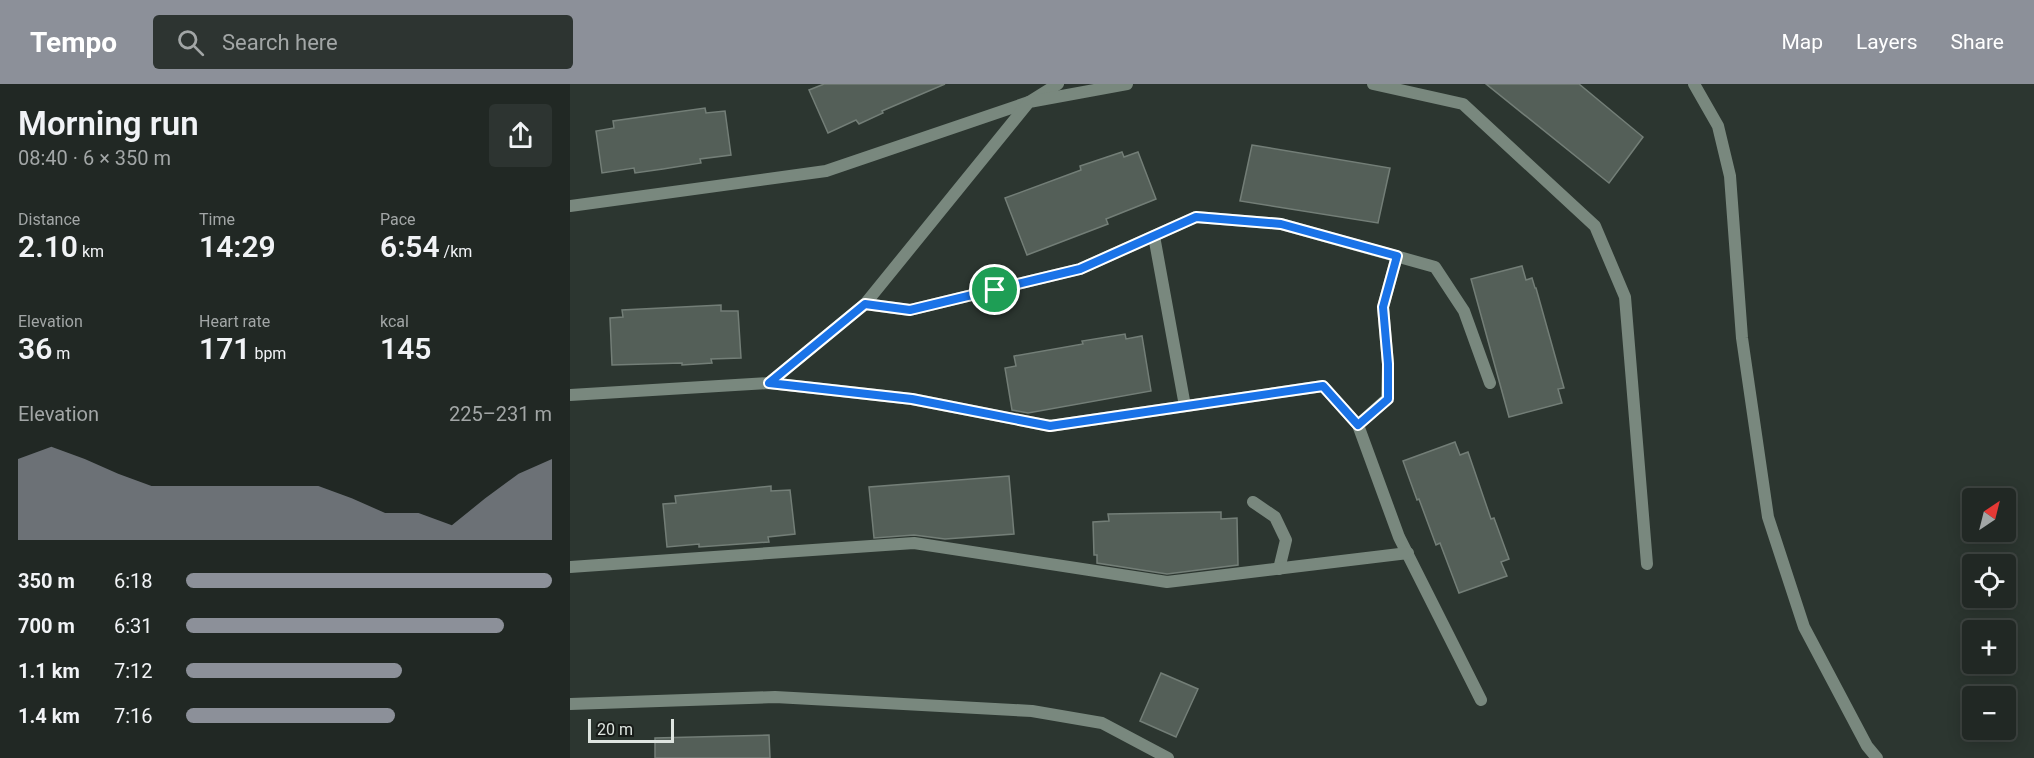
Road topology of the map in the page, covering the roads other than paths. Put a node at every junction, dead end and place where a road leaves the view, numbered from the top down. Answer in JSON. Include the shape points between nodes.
{"nodes":[{"id":1,"x":1058,"y":84,"type":"edge"},
{"id":2,"x":1127,"y":84,"type":"edge"},
{"id":3,"x":1373,"y":84,"type":"edge"},
{"id":4,"x":1694,"y":84,"type":"edge"},
{"id":5,"x":1029,"y":102,"type":"junction"},
{"id":6,"x":570,"y":206,"type":"edge"},
{"id":7,"x":1154,"y":236,"type":"junction"},
{"id":8,"x":1397,"y":256,"type":"junction"},
{"id":9,"x":865,"y":304,"type":"junction"},
{"id":10,"x":769,"y":383,"type":"junction"},
{"id":11,"x":1490,"y":383,"type":"dead end"},
{"id":12,"x":570,"y":395,"type":"edge"},
{"id":13,"x":1185,"y":406,"type":"junction"},
{"id":14,"x":1358,"y":425,"type":"junction"},
{"id":15,"x":1253,"y":502,"type":"dead end"},
{"id":16,"x":1408,"y":553,"type":"junction"},
{"id":17,"x":1647,"y":564,"type":"dead end"},
{"id":18,"x":570,"y":567,"type":"edge"},
{"id":19,"x":1279,"y":569,"type":"junction"},
{"id":20,"x":1481,"y":700,"type":"dead end"},
{"id":21,"x":570,"y":704,"type":"edge"},
{"id":22,"x":1168,"y":758,"type":"edge"},
{"id":23,"x":1878,"y":758,"type":"edge"}],
"edges":[{"from":1,"to":5,"type":"street"},
{"from":2,"to":5,"type":"street"},
{"from":3,"to":17,"type":"street","via":[[1463,104],[1595,226],[1625,297]]},
{"from":4,"to":23,"type":"street","via":[[1718,126],[1730,176],[1742,338],[1768,517],[1804,627],[1867,746]]},
{"from":5,"to":6,"type":"street","via":[[826,171]]},
{"from":5,"to":9,"type":"street"},
{"from":7,"to":8,"type":"street","via":[[1196,217],[1281,224]]},
{"from":7,"to":9,"type":"street","via":[[1080,269],[910,310]]},
{"from":7,"to":13,"type":"street"},
{"from":8,"to":11,"type":"street","via":[[1435,267],[1464,311]]},
{"from":8,"to":14,"type":"street","via":[[1383,307],[1388,399]]},
{"from":9,"to":10,"type":"street"},
{"from":10,"to":12,"type":"street"},
{"from":10,"to":13,"type":"street","via":[[912,399],[1050,426]]},
{"from":13,"to":14,"type":"street","via":[[1323,386]]},
{"from":14,"to":16,"type":"street"},
{"from":15,"to":19,"type":"street","via":[[1275,517],[1286,540]]},
{"from":16,"to":19,"type":"street"},
{"from":16,"to":20,"type":"street"},
{"from":18,"to":19,"type":"street","via":[[914,543],[1167,582]]},
{"from":21,"to":22,"type":"street","via":[[775,697],[1032,711],[1102,723]]}]}
